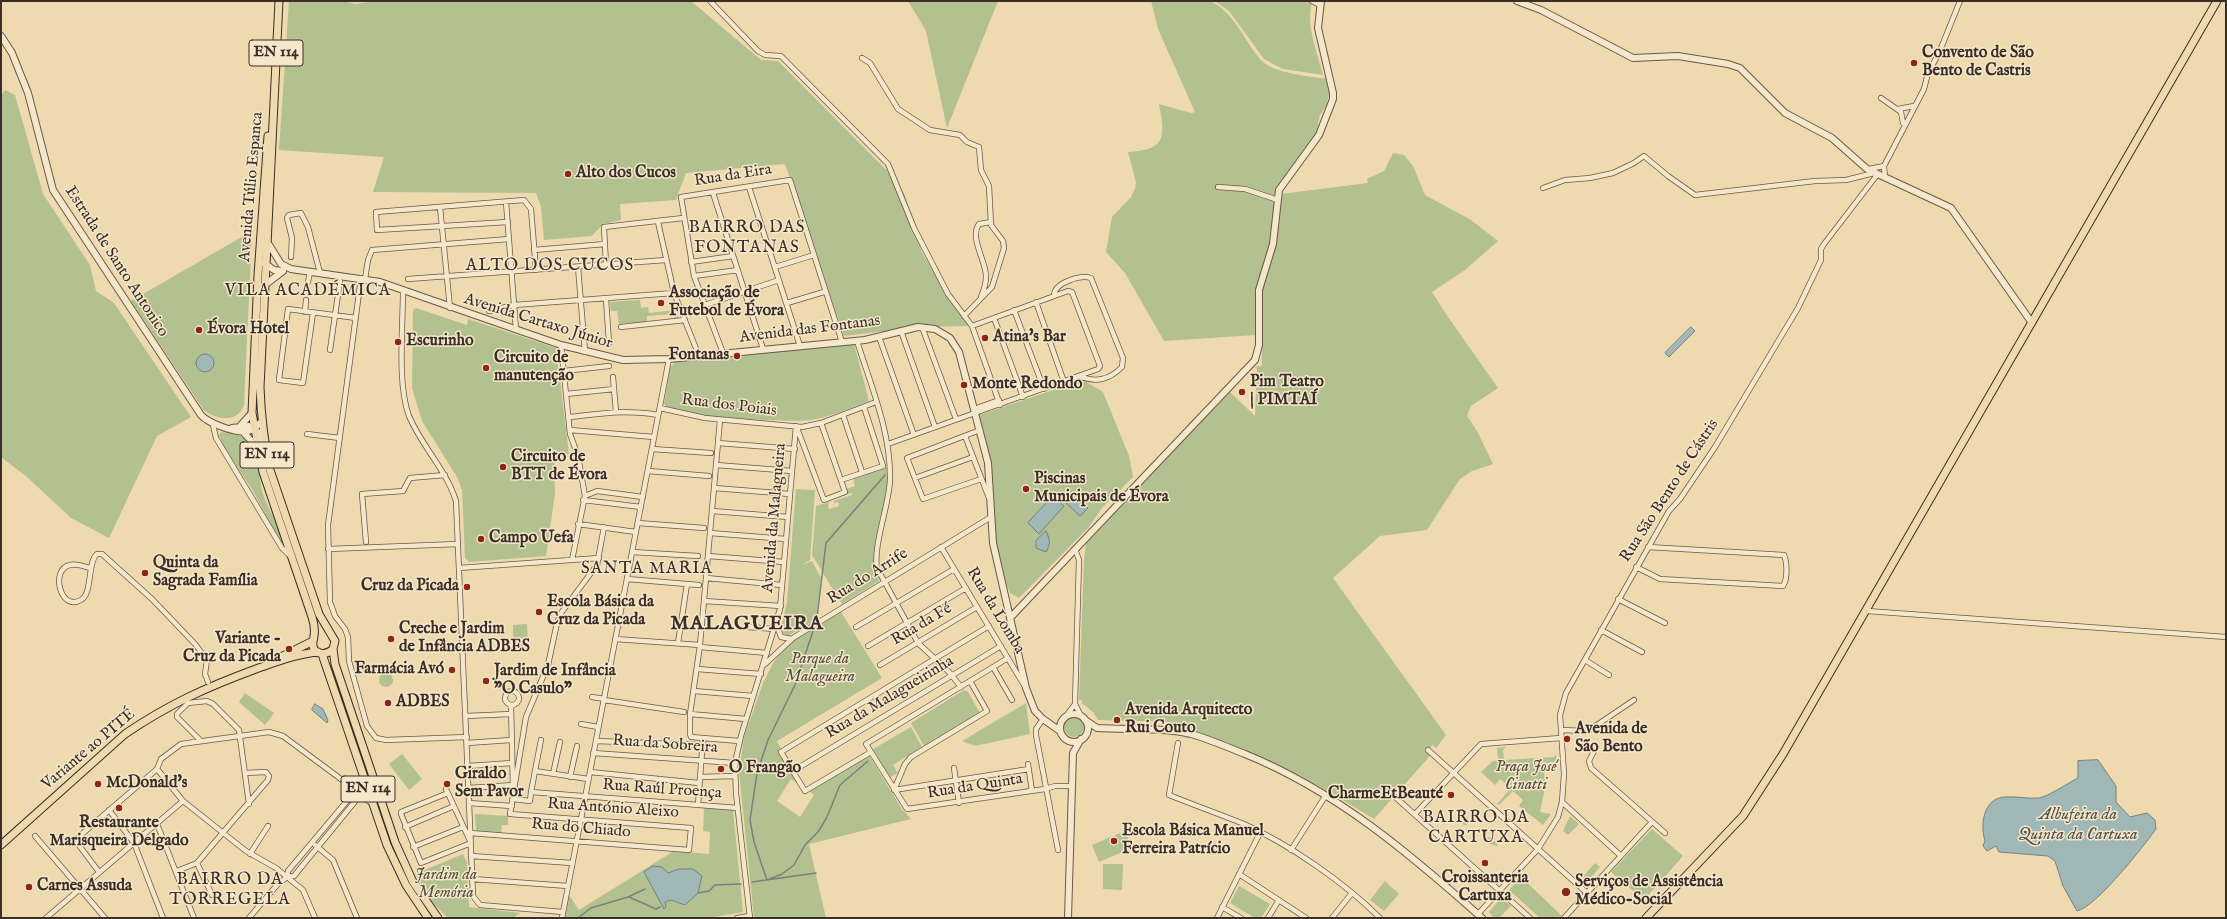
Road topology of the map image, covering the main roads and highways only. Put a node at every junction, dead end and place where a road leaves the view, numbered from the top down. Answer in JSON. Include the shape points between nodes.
{"nodes":[{"id":1,"x":279,"y":1,"type":"edge"},
{"id":2,"x":2217,"y":1,"type":"edge"},
{"id":3,"x":264,"y":242,"type":"junction"},
{"id":4,"x":261,"y":447,"type":"junction"},
{"id":5,"x":330,"y":634,"type":"junction"},
{"id":6,"x":314,"y":639,"type":"junction"},
{"id":7,"x":333,"y":649,"type":"junction"},
{"id":8,"x":320,"y":653,"type":"junction"},
{"id":9,"x":1,"y":839,"type":"edge"},
{"id":10,"x":1,"y":845,"type":"edge"},
{"id":11,"x":428,"y":918,"type":"edge"},
{"id":12,"x":438,"y":918,"type":"edge"},
{"id":13,"x":1646,"y":918,"type":"edge"}],
"edges":[{"from":1,"to":3,"type":"main road","name":"Avenida Túlio Espanca","number":"EN 114","via":[[273,105],[266,154]]},
{"from":2,"to":13,"type":"main road","via":[[1806,716],[1760,789],[1720,839]]},
{"from":3,"to":4,"type":"main road","name":"Avenida Túlio Espanca","number":"EN 114","via":[[269,267],[260,386]]},
{"from":3,"to":4,"type":"main road","name":"Avenida Túlio Espanca","number":"EN 114","via":[[258,275],[252,412],[253,429]]},
{"from":4,"to":5,"type":"main road","name":"Avenida Túlio Espanca","number":"EN 114","via":[[319,614]]},
{"from":4,"to":6,"type":"main road","name":"Avenida Túlio Espanca","number":"EN 114","via":[[263,472],[312,617]]},
{"from":5,"to":6,"type":"main road","via":[[322,632]]},
{"from":5,"to":7,"type":"main road","name":"Avenida Túlio Espanca","via":[[335,640]]},
{"from":6,"to":8,"type":"main road","name":"Avenida Túlio Espanca","via":[[314,649]]},
{"from":6,"to":9,"type":"main road","name":"Variante ao PITÉ","via":[[287,654],[208,682],[176,697],[123,730]]},
{"from":7,"to":8,"type":"main road","via":[[326,654]]},
{"from":7,"to":12,"type":"main road","name":"Avenida Túlio Espanca","number":"EN 114","via":[[338,672],[395,842],[413,882]]},
{"from":8,"to":10,"type":"main road","name":"Variante ao PITÉ","via":[[288,658],[178,700],[126,734]]},
{"from":8,"to":11,"type":"main road","name":"Avenida Túlio Espanca","number":"EN 114","via":[[387,845],[406,885]]}]}
